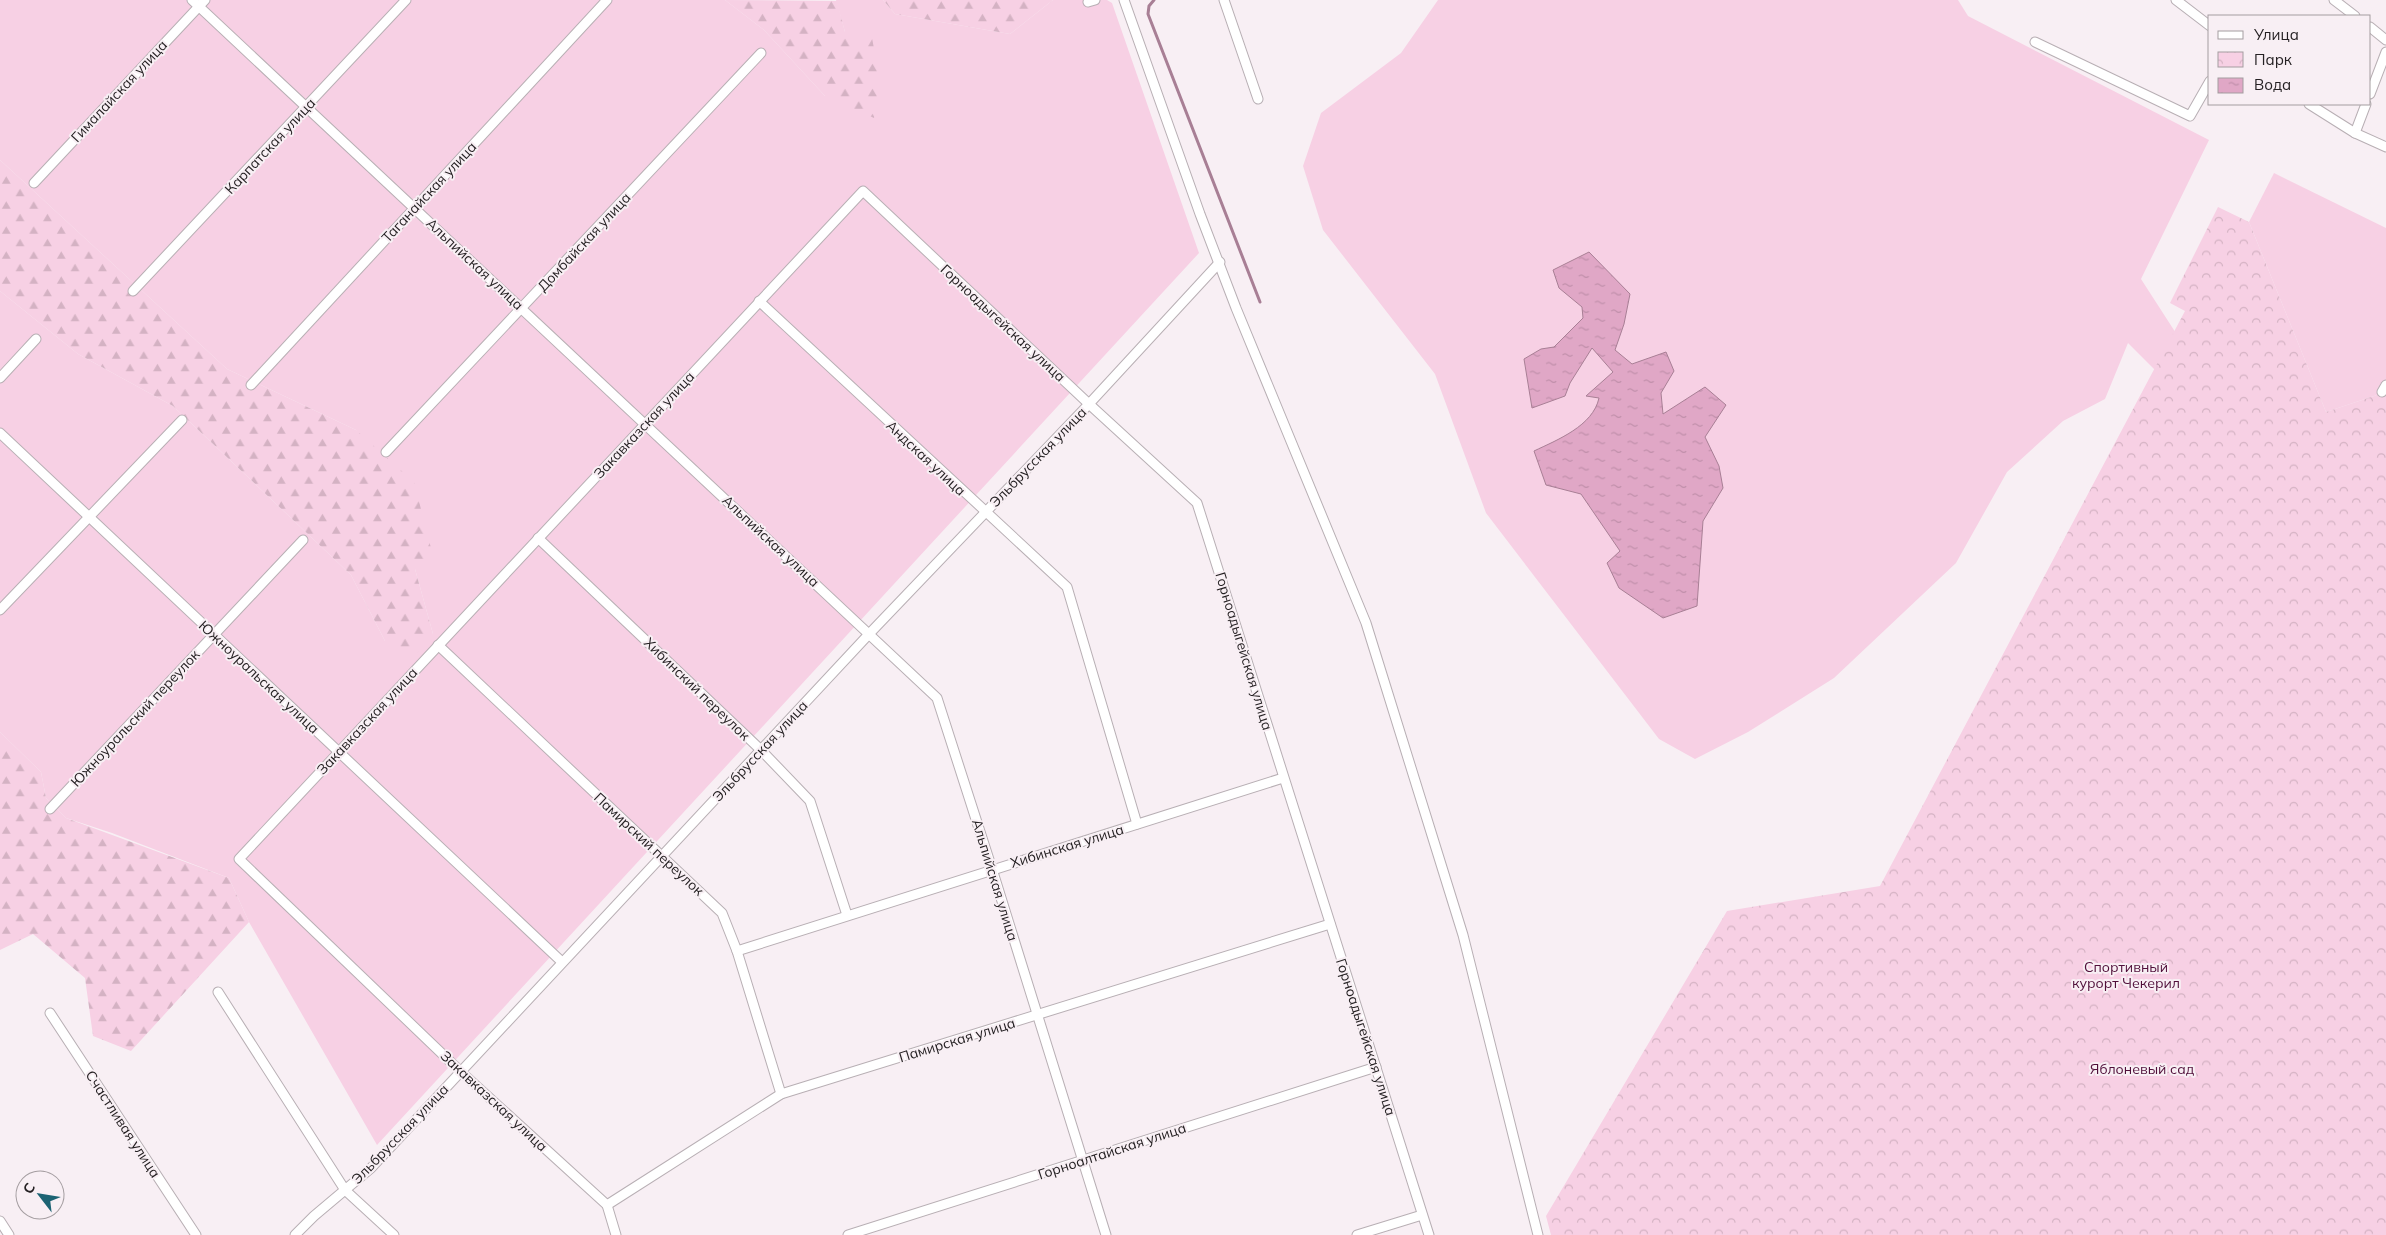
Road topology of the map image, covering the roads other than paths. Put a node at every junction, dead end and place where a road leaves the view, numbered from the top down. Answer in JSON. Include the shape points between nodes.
{"nodes":[{"id":1,"x":406,"y":0,"type":"edge"},
{"id":2,"x":607,"y":0,"type":"edge"},
{"id":3,"x":1124,"y":0,"type":"edge"},
{"id":4,"x":1224,"y":0,"type":"edge"},
{"id":5,"x":2176,"y":0,"type":"edge"},
{"id":6,"x":2334,"y":0,"type":"edge"},
{"id":7,"x":199,"y":2,"type":"edge"},
{"id":8,"x":2354,"y":15,"type":"edge"},
{"id":9,"x":2208,"y":24,"type":"edge"},
{"id":10,"x":2371,"y":28,"type":"edge"},
{"id":11,"x":2386,"y":40,"type":"edge"},
{"id":12,"x":2035,"y":42,"type":"dead end"},
{"id":13,"x":2386,"y":52,"type":"edge"},
{"id":14,"x":761,"y":53,"type":"dead end"},
{"id":15,"x":2208,"y":84,"type":"edge"},
{"id":16,"x":2371,"y":91,"type":"edge"},
{"id":17,"x":1258,"y":99,"type":"dead end"},
{"id":18,"x":2311,"y":105,"type":"edge"},
{"id":19,"x":2366,"y":105,"type":"edge"},
{"id":20,"x":306,"y":106,"type":"junction"},
{"id":21,"x":2355,"y":133,"type":"junction"},
{"id":22,"x":2386,"y":147,"type":"edge"},
{"id":23,"x":34,"y":183,"type":"dead end"},
{"id":24,"x":863,"y":191,"type":"joint"},
{"id":25,"x":414,"y":208,"type":"junction"},
{"id":26,"x":1220,"y":262,"type":"junction"},
{"id":27,"x":133,"y":291,"type":"dead end"},
{"id":28,"x":760,"y":301,"type":"junction"},
{"id":29,"x":522,"y":308,"type":"junction"},
{"id":30,"x":36,"y":339,"type":"dead end"},
{"id":31,"x":0,"y":378,"type":"edge"},
{"id":32,"x":251,"y":385,"type":"dead end"},
{"id":33,"x":1089,"y":404,"type":"junction"},
{"id":34,"x":182,"y":420,"type":"dead end"},
{"id":35,"x":645,"y":423,"type":"junction"},
{"id":36,"x":0,"y":433,"type":"edge"},
{"id":37,"x":386,"y":452,"type":"dead end"},
{"id":38,"x":984,"y":512,"type":"junction"},
{"id":39,"x":89,"y":517,"type":"junction"},
{"id":40,"x":538,"y":538,"type":"junction"},
{"id":41,"x":303,"y":540,"type":"dead end"},
{"id":42,"x":0,"y":610,"type":"edge"},
{"id":43,"x":870,"y":633,"type":"junction"},
{"id":44,"x":214,"y":634,"type":"junction"},
{"id":45,"x":438,"y":645,"type":"junction"},
{"id":46,"x":761,"y":750,"type":"junction"},
{"id":47,"x":338,"y":752,"type":"junction"},
{"id":48,"x":1283,"y":778,"type":"junction"},
{"id":49,"x":50,"y":809,"type":"dead end"},
{"id":50,"x":1137,"y":824,"type":"junction"},
{"id":51,"x":662,"y":856,"type":"junction"},
{"id":52,"x":992,"y":869,"type":"junction"},
{"id":53,"x":847,"y":915,"type":"junction"},
{"id":54,"x":1330,"y":924,"type":"junction"},
{"id":55,"x":737,"y":951,"type":"junction"},
{"id":56,"x":562,"y":962,"type":"junction"},
{"id":57,"x":218,"y":992,"type":"dead end"},
{"id":58,"x":50,"y":1013,"type":"dead end"},
{"id":59,"x":1037,"y":1016,"type":"junction"},
{"id":60,"x":1376,"y":1067,"type":"junction"},
{"id":61,"x":460,"y":1071,"type":"junction"},
{"id":62,"x":781,"y":1094,"type":"junction"},
{"id":63,"x":1082,"y":1161,"type":"junction"},
{"id":64,"x":345,"y":1190,"type":"junction"},
{"id":65,"x":607,"y":1205,"type":"junction"},
{"id":66,"x":1422,"y":1215,"type":"junction"},
{"id":67,"x":0,"y":1221,"type":"edge"},
{"id":68,"x":9,"y":1235,"type":"edge"},
{"id":69,"x":196,"y":1235,"type":"edge"},
{"id":70,"x":295,"y":1235,"type":"edge"},
{"id":71,"x":394,"y":1235,"type":"edge"},
{"id":72,"x":616,"y":1235,"type":"edge"},
{"id":73,"x":848,"y":1235,"type":"edge"},
{"id":74,"x":1106,"y":1235,"type":"edge"},
{"id":75,"x":1357,"y":1235,"type":"edge"},
{"id":76,"x":1428,"y":1235,"type":"edge"},
{"id":77,"x":1538,"y":1235,"type":"edge"}],
"edges":[{"from":1,"to":20,"type":"street","name":"Карпатская улица"},
{"from":2,"to":25,"type":"street","name":"Таганайская улица"},
{"from":3,"to":26,"type":"street"},
{"from":4,"to":17,"type":"street"},
{"from":5,"to":9,"type":"street"},
{"from":6,"to":8,"type":"street"},
{"from":7,"to":20,"type":"street","name":"Альпийская улица"},
{"from":7,"to":23,"type":"street","name":"Гималайская улица"},
{"from":10,"to":11,"type":"street"},
{"from":12,"to":15,"type":"street","via":[[2190,116]]},
{"from":13,"to":16,"type":"street"},
{"from":14,"to":29,"type":"street","name":"Домбайская улица"},
{"from":18,"to":21,"type":"street"},
{"from":19,"to":21,"type":"street"},
{"from":20,"to":25,"type":"street","name":"Альпийская улица"},
{"from":20,"to":27,"type":"street","name":"Карпатская улица"},
{"from":21,"to":22,"type":"street"},
{"from":24,"to":28,"type":"street","name":"Закавказская улица"},
{"from":24,"to":33,"type":"street","name":"Горноадыгейская улица"},
{"from":25,"to":29,"type":"street","name":"Альпийская улица"},
{"from":25,"to":32,"type":"street","name":"Таганайская улица"},
{"from":26,"to":33,"type":"street","name":"Эльбрусская улица"},
{"from":26,"to":77,"type":"street","via":[[1366,623],[1463,935]]},
{"from":28,"to":35,"type":"street","name":"Закавказская улица"},
{"from":28,"to":38,"type":"street","name":"Андская улица"},
{"from":29,"to":35,"type":"street","name":"Альпийская улица"},
{"from":29,"to":37,"type":"street","name":"Домбайская улица"},
{"from":30,"to":31,"type":"street"},
{"from":33,"to":38,"type":"street","name":"Эльбрусская улица"},
{"from":33,"to":48,"type":"street","name":"Горноадыгейская улица","via":[[1197,503]]},
{"from":34,"to":39,"type":"street"},
{"from":35,"to":40,"type":"street","name":"Закавказская улица"},
{"from":35,"to":43,"type":"street","name":"Альпийская улица"},
{"from":36,"to":39,"type":"street","name":"Южноуральская улица"},
{"from":38,"to":43,"type":"street","name":"Эльбрусская улица"},
{"from":38,"to":50,"type":"street","name":"Андская улица","via":[[1067,587]]},
{"from":39,"to":42,"type":"street"},
{"from":39,"to":44,"type":"street","name":"Южноуральская улица"},
{"from":40,"to":45,"type":"street","name":"Закавказская улица"},
{"from":40,"to":46,"type":"street","name":"Хибинский переулок"},
{"from":41,"to":44,"type":"street","name":"Южноуральский переулок"},
{"from":43,"to":46,"type":"street","name":"Эльбрусская улица"},
{"from":43,"to":52,"type":"street","name":"Альпийская улица","via":[[936,698]]},
{"from":44,"to":47,"type":"street","name":"Южноуральская улица"},
{"from":44,"to":49,"type":"street","name":"Южноуральский переулок"},
{"from":45,"to":47,"type":"street","name":"Закавказская улица"},
{"from":45,"to":51,"type":"street","name":"Памирский переулок"},
{"from":46,"to":51,"type":"street","name":"Эльбрусская улица"},
{"from":46,"to":53,"type":"street","name":"Хибинский переулок","via":[[810,801]]},
{"from":47,"to":56,"type":"street","name":"Южноуральская улица"},
{"from":47,"to":61,"type":"street","name":"Закавказская улица","via":[[239,859]]},
{"from":48,"to":50,"type":"street","name":"Хибинская улица"},
{"from":48,"to":54,"type":"street","name":"Горноадыгейская улица"},
{"from":50,"to":52,"type":"street","name":"Хибинская улица"},
{"from":51,"to":55,"type":"street","name":"Памирский переулок","via":[[722,913]]},
{"from":51,"to":56,"type":"street","name":"Эльбрусская улица"},
{"from":52,"to":53,"type":"street","name":"Хибинская улица"},
{"from":52,"to":59,"type":"street","name":"Альпийская улица"},
{"from":53,"to":55,"type":"street","name":"Хибинская улица"},
{"from":54,"to":59,"type":"street","name":"Памирская улица"},
{"from":54,"to":60,"type":"street","name":"Горноадыгейская улица"},
{"from":55,"to":62,"type":"street","name":"Памирский переулок"},
{"from":56,"to":61,"type":"street","name":"Эльбрусская улица"},
{"from":57,"to":64,"type":"street"},
{"from":58,"to":69,"type":"street","name":"Счастливая улица"},
{"from":59,"to":62,"type":"street","name":"Памирская улица"},
{"from":59,"to":63,"type":"street","name":"Альпийская улица"},
{"from":60,"to":63,"type":"street","name":"Горноалтайская улица"},
{"from":60,"to":66,"type":"street","name":"Горноадыгейская улица"},
{"from":61,"to":64,"type":"street","name":"Эльбрусская улица","via":[[371,1168]]},
{"from":61,"to":65,"type":"street","name":"Закавказская улица"},
{"from":62,"to":65,"type":"street","name":"Памирская улица"},
{"from":63,"to":73,"type":"street","name":"Горноалтайская улица"},
{"from":63,"to":74,"type":"street","name":"Альпийская улица"},
{"from":64,"to":70,"type":"street","name":"Эльбрусская улица"},
{"from":64,"to":71,"type":"street"},
{"from":65,"to":72,"type":"street"},
{"from":66,"to":75,"type":"street"},
{"from":66,"to":76,"type":"street","name":"Горноадыгейская улица"},
{"from":67,"to":68,"type":"street"}]}
